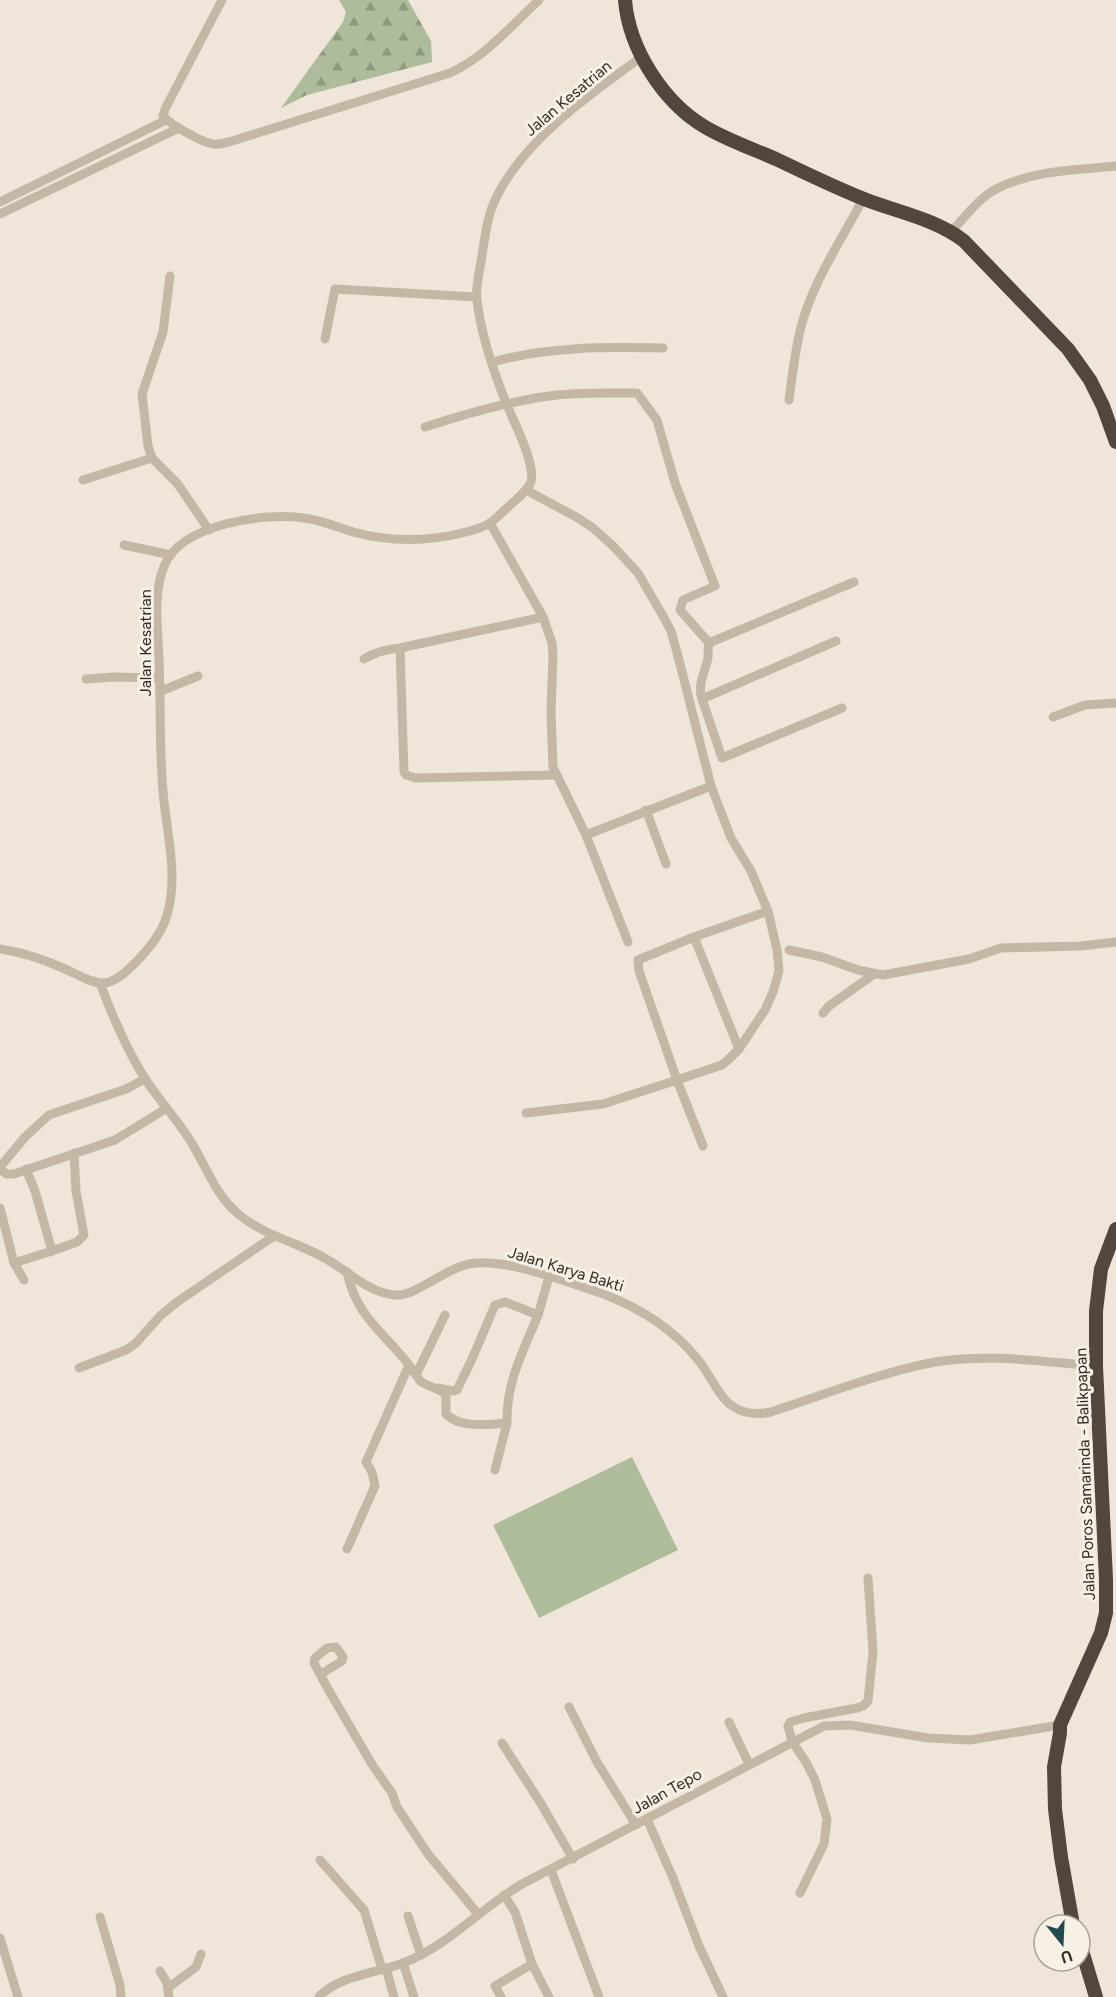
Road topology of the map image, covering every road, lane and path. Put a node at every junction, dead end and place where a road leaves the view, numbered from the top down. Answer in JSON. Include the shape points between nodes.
{"nodes":[{"id":1,"x":222,"y":0,"type":"edge"},
{"id":2,"x":539,"y":0,"type":"edge"},
{"id":3,"x":625,"y":0,"type":"edge"},
{"id":4,"x":641,"y":57,"type":"junction"},
{"id":5,"x":166,"y":120,"type":"junction"},
{"id":6,"x":179,"y":128,"type":"junction"},
{"id":7,"x":1116,"y":166,"type":"edge"},
{"id":8,"x":863,"y":199,"type":"junction"},
{"id":9,"x":0,"y":202,"type":"edge"},
{"id":10,"x":0,"y":214,"type":"edge"},
{"id":11,"x":952,"y":231,"type":"junction"},
{"id":12,"x":170,"y":276,"type":"dead end"},
{"id":13,"x":476,"y":297,"type":"junction"},
{"id":14,"x":325,"y":339,"type":"dead end"},
{"id":15,"x":663,"y":348,"type":"dead end"},
{"id":16,"x":493,"y":362,"type":"junction"},
{"id":17,"x":789,"y":400,"type":"dead end"},
{"id":18,"x":507,"y":404,"type":"junction"},
{"id":19,"x":425,"y":427,"type":"dead end"},
{"id":20,"x":1116,"y":442,"type":"edge"},
{"id":21,"x":152,"y":458,"type":"junction"},
{"id":22,"x":83,"y":480,"type":"dead end"},
{"id":23,"x":526,"y":490,"type":"junction"},
{"id":24,"x":490,"y":523,"type":"junction"},
{"id":25,"x":209,"y":530,"type":"junction"},
{"id":26,"x":124,"y":545,"type":"dead end"},
{"id":27,"x":171,"y":555,"type":"junction"},
{"id":28,"x":854,"y":582,"type":"dead end"},
{"id":29,"x":543,"y":617,"type":"junction"},
{"id":30,"x":836,"y":641,"type":"dead end"},
{"id":31,"x":709,"y":643,"type":"junction"},
{"id":32,"x":400,"y":648,"type":"junction"},
{"id":33,"x":364,"y":660,"type":"dead end"},
{"id":34,"x":198,"y":676,"type":"dead end"},
{"id":35,"x":159,"y":678,"type":"junction"},
{"id":36,"x":86,"y":679,"type":"dead end"},
{"id":37,"x":161,"y":691,"type":"junction"},
{"id":38,"x":702,"y":699,"type":"junction"},
{"id":39,"x":1116,"y":703,"type":"edge"},
{"id":40,"x":842,"y":708,"type":"dead end"},
{"id":41,"x":1053,"y":717,"type":"dead end"},
{"id":42,"x":556,"y":775,"type":"junction"},
{"id":43,"x":711,"y":786,"type":"junction"},
{"id":44,"x":646,"y":810,"type":"junction"},
{"id":45,"x":586,"y":835,"type":"junction"},
{"id":46,"x":666,"y":864,"type":"dead end"},
{"id":47,"x":768,"y":911,"type":"junction"},
{"id":48,"x":694,"y":937,"type":"junction"},
{"id":49,"x":628,"y":942,"type":"dead end"},
{"id":50,"x":1116,"y":942,"type":"edge"},
{"id":51,"x":0,"y":949,"type":"edge"},
{"id":52,"x":789,"y":950,"type":"dead end"},
{"id":53,"x":874,"y":974,"type":"junction"},
{"id":54,"x":100,"y":983,"type":"junction"},
{"id":55,"x":823,"y":1013,"type":"dead end"},
{"id":56,"x":740,"y":1049,"type":"junction"},
{"id":57,"x":145,"y":1079,"type":"junction"},
{"id":58,"x":677,"y":1080,"type":"junction"},
{"id":59,"x":167,"y":1108,"type":"junction"},
{"id":60,"x":526,"y":1113,"type":"dead end"},
{"id":61,"x":703,"y":1146,"type":"dead end"},
{"id":62,"x":74,"y":1153,"type":"junction"},
{"id":63,"x":0,"y":1169,"type":"edge"},
{"id":64,"x":26,"y":1169,"type":"junction"},
{"id":65,"x":0,"y":1208,"type":"edge"},
{"id":66,"x":1116,"y":1229,"type":"edge"},
{"id":67,"x":274,"y":1236,"type":"junction"},
{"id":68,"x":52,"y":1251,"type":"junction"},
{"id":69,"x":14,"y":1263,"type":"junction"},
{"id":70,"x":347,"y":1272,"type":"junction"},
{"id":71,"x":549,"y":1277,"type":"junction"},
{"id":72,"x":24,"y":1280,"type":"dead end"},
{"id":73,"x":446,"y":1315,"type":"dead end"},
{"id":74,"x":538,"y":1315,"type":"junction"},
{"id":75,"x":409,"y":1365,"type":"junction"},
{"id":76,"x":1096,"y":1366,"type":"junction"},
{"id":77,"x":79,"y":1368,"type":"dead end"},
{"id":78,"x":416,"y":1376,"type":"junction"},
{"id":79,"x":436,"y":1388,"type":"junction"},
{"id":80,"x":507,"y":1423,"type":"junction"},
{"id":81,"x":495,"y":1470,"type":"dead end"},
{"id":82,"x":347,"y":1549,"type":"dead end"},
{"id":83,"x":868,"y":1578,"type":"dead end"},
{"id":84,"x":321,"y":1674,"type":"dead end"},
{"id":85,"x":569,"y":1707,"type":"dead end"},
{"id":86,"x":729,"y":1722,"type":"dead end"},
{"id":87,"x":1060,"y":1725,"type":"junction"},
{"id":88,"x":792,"y":1741,"type":"junction"},
{"id":89,"x":502,"y":1743,"type":"dead end"},
{"id":90,"x":749,"y":1764,"type":"junction"},
{"id":91,"x":647,"y":1819,"type":"junction"},
{"id":92,"x":636,"y":1826,"type":"junction"},
{"id":93,"x":573,"y":1859,"type":"junction"},
{"id":94,"x":320,"y":1860,"type":"dead end"},
{"id":95,"x":550,"y":1869,"type":"junction"},
{"id":96,"x":800,"y":1893,"type":"dead end"},
{"id":97,"x":504,"y":1895,"type":"junction"},
{"id":98,"x":1072,"y":1913,"type":"edge"},
{"id":99,"x":478,"y":1914,"type":"junction"},
{"id":100,"x":408,"y":1916,"type":"dead end"},
{"id":101,"x":100,"y":1917,"type":"dead end"},
{"id":102,"x":0,"y":1938,"type":"edge"},
{"id":103,"x":201,"y":1954,"type":"dead end"},
{"id":104,"x":421,"y":1955,"type":"junction"},
{"id":105,"x":403,"y":1963,"type":"junction"},
{"id":106,"x":532,"y":1964,"type":"junction"},
{"id":107,"x":384,"y":1969,"type":"junction"},
{"id":108,"x":160,"y":1971,"type":"dead end"},
{"id":109,"x":1089,"y":1973,"type":"edge"},
{"id":110,"x":169,"y":1993,"type":"edge"},
{"id":111,"x":18,"y":1997,"type":"edge"},
{"id":112,"x":121,"y":1997,"type":"edge"},
{"id":113,"x":319,"y":1997,"type":"edge"},
{"id":114,"x":394,"y":1997,"type":"edge"},
{"id":115,"x":414,"y":1997,"type":"edge"},
{"id":116,"x":501,"y":1997,"type":"edge"},
{"id":117,"x":549,"y":1997,"type":"edge"},
{"id":118,"x":599,"y":1997,"type":"edge"},
{"id":119,"x":723,"y":1997,"type":"edge"},
{"id":120,"x":1096,"y":1997,"type":"edge"}],
"edges":[{"from":1,"to":5,"type":"street","via":[[165,109]]},
{"from":2,"to":6,"type":"street","via":[[480,56],[444,75],[222,144],[205,141]]},
{"from":3,"to":4,"type":"highway","via":[[626,15]]},
{"from":4,"to":8,"type":"highway","via":[[660,87],[704,127]]},
{"from":4,"to":13,"type":"street","name":"Jalan Kesatrian","via":[[554,126],[514,169],[489,218]]},
{"from":5,"to":6,"type":"street"},
{"from":5,"to":9,"type":"street"},
{"from":6,"to":10,"type":"street"},
{"from":7,"to":11,"type":"street","via":[[1049,172],[1021,179],[980,201]]},
{"from":8,"to":11,"type":"highway"},
{"from":8,"to":17,"type":"street","via":[[820,276],[805,313]]},
{"from":11,"to":20,"type":"highway","via":[[1068,349],[1090,380]]},
{"from":12,"to":21,"type":"street","via":[[163,332],[142,394]]},
{"from":13,"to":14,"type":"street","via":[[335,289]]},
{"from":13,"to":16,"type":"street","name":"Jalan Kesatrian"},
{"from":15,"to":16,"type":"street","via":[[572,348]]},
{"from":16,"to":18,"type":"street","name":"Jalan Kesatrian"},
{"from":18,"to":19,"type":"street"},
{"from":18,"to":23,"type":"street","name":"Jalan Kesatrian","via":[[531,471]]},
{"from":18,"to":31,"type":"street","via":[[559,395],[637,393],[657,420],[675,483],[716,586],[682,600],[680,610]]},
{"from":21,"to":22,"type":"street"},
{"from":21,"to":25,"type":"street","via":[[177,483]]},
{"from":23,"to":24,"type":"street"},
{"from":23,"to":43,"type":"street","via":[[593,528],[638,573],[670,631]]},
{"from":24,"to":25,"type":"street","via":[[456,534],[410,541],[292,517],[255,519]]},
{"from":24,"to":29,"type":"street"},
{"from":25,"to":27,"type":"street","via":[[192,537]]},
{"from":26,"to":27,"type":"street"},
{"from":27,"to":35,"type":"street","name":"Jalan Kesatrian","via":[[158,597]]},
{"from":28,"to":31,"type":"street"},
{"from":29,"to":32,"type":"street"},
{"from":29,"to":42,"type":"street","via":[[553,655],[551,735]]},
{"from":30,"to":38,"type":"street"},
{"from":31,"to":38,"type":"street"},
{"from":32,"to":33,"type":"street"},
{"from":32,"to":42,"type":"street","via":[[406,775]]},
{"from":34,"to":37,"type":"street"},
{"from":35,"to":36,"type":"street"},
{"from":35,"to":37,"type":"street","name":"Jalan Kesatrian"},
{"from":37,"to":54,"type":"street","name":"Jalan Kesatrian","via":[[160,756],[169,841],[170,903],[163,925],[144,953],[117,978]]},
{"from":38,"to":40,"type":"street","via":[[722,758]]},
{"from":39,"to":41,"type":"street","via":[[1085,705]]},
{"from":42,"to":45,"type":"street"},
{"from":43,"to":44,"type":"street"},
{"from":43,"to":47,"type":"street","via":[[730,838],[751,871]]},
{"from":44,"to":45,"type":"street"},
{"from":44,"to":46,"type":"street"},
{"from":45,"to":49,"type":"street"},
{"from":47,"to":48,"type":"street"},
{"from":47,"to":56,"type":"street","via":[[777,950],[777,981],[765,1010]]},
{"from":48,"to":56,"type":"street"},
{"from":48,"to":58,"type":"street","via":[[637,963]]},
{"from":50,"to":53,"type":"street","via":[[1006,948],[894,974]]},
{"from":51,"to":54,"type":"street","via":[[36,957]]},
{"from":52,"to":53,"type":"street"},
{"from":53,"to":55,"type":"street"},
{"from":54,"to":57,"type":"street","name":"Jalan Karya Bakti"},
{"from":56,"to":58,"type":"street","via":[[722,1065]]},
{"from":57,"to":59,"type":"street","name":"Jalan Karya Bakti"},
{"from":57,"to":63,"type":"street","via":[[49,1115]]},
{"from":58,"to":60,"type":"street","via":[[603,1104]]},
{"from":58,"to":61,"type":"street"},
{"from":59,"to":62,"type":"street","via":[[115,1140]]},
{"from":59,"to":67,"type":"street","name":"Jalan Karya Bakti","via":[[227,1205]]},
{"from":62,"to":64,"type":"street"},
{"from":62,"to":68,"type":"street","via":[[84,1235],[77,1242]]},
{"from":63,"to":64,"type":"street","via":[[7,1174]]},
{"from":64,"to":68,"type":"street"},
{"from":65,"to":69,"type":"street"},
{"from":66,"to":76,"type":"highway","name":"Jalan Poros Samarinda - Balikpapan","via":[[1098,1286]]},
{"from":67,"to":70,"type":"street","name":"Jalan Karya Bakti","via":[[318,1254]]},
{"from":67,"to":77,"type":"street","via":[[177,1302],[126,1350]]},
{"from":68,"to":69,"type":"street"},
{"from":69,"to":72,"type":"street"},
{"from":70,"to":71,"type":"street","name":"Jalan Karya Bakti","via":[[378,1292],[398,1296],[453,1269],[479,1262]]},
{"from":70,"to":75,"type":"street","via":[[360,1310]]},
{"from":71,"to":74,"type":"street"},
{"from":71,"to":76,"type":"street","name":"Jalan Karya Bakti","via":[[616,1299],[655,1320],[691,1351],[726,1401],[753,1414],[771,1412],[935,1362],[995,1359]]},
{"from":73,"to":78,"type":"street"},
{"from":74,"to":79,"type":"street","via":[[499,1302],[457,1390]]},
{"from":74,"to":80,"type":"street","via":[[511,1382]]},
{"from":75,"to":78,"type":"street"},
{"from":75,"to":82,"type":"street","via":[[366,1462],[375,1486]]},
{"from":76,"to":87,"type":"highway","name":"Jalan Poros Samarinda - Balikpapan","via":[[1106,1613],[1095,1648]]},
{"from":78,"to":79,"type":"street"},
{"from":79,"to":80,"type":"street","via":[[446,1396],[449,1417],[470,1424]]},
{"from":80,"to":81,"type":"street"},
{"from":83,"to":88,"type":"street","via":[[873,1651],[868,1701],[856,1708],[790,1722]]},
{"from":84,"to":99,"type":"street","via":[[397,1807],[428,1854]]},
{"from":85,"to":92,"type":"street"},
{"from":86,"to":90,"type":"street"},
{"from":87,"to":88,"type":"street","name":"Jalan Tepo","via":[[951,1740],[832,1724]]},
{"from":87,"to":98,"type":"highway","name":"Jalan Poros Samarinda - Balikpapan","via":[[1054,1809]]},
{"from":88,"to":90,"type":"street","name":"Jalan Tepo"},
{"from":88,"to":96,"type":"street","via":[[815,1780],[827,1819],[824,1844]]},
{"from":89,"to":93,"type":"street"},
{"from":90,"to":91,"type":"street","name":"Jalan Tepo"},
{"from":91,"to":92,"type":"street","name":"Jalan Tepo"},
{"from":91,"to":119,"type":"street"},
{"from":92,"to":93,"type":"street","name":"Jalan Tepo"},
{"from":93,"to":95,"type":"street","name":"Jalan Tepo"},
{"from":94,"to":107,"type":"street","via":[[364,1910]]},
{"from":95,"to":97,"type":"street","name":"Jalan Tepo"},
{"from":95,"to":118,"type":"street"},
{"from":97,"to":99,"type":"street","name":"Jalan Tepo"},
{"from":97,"to":106,"type":"street","via":[[519,1922]]},
{"from":99,"to":104,"type":"street","name":"Jalan Tepo"},
{"from":100,"to":104,"type":"street"},
{"from":101,"to":112,"type":"street"},
{"from":102,"to":111,"type":"street"},
{"from":103,"to":110,"type":"street","via":[[196,1967]]},
{"from":104,"to":105,"type":"street","name":"Jalan Tepo"},
{"from":105,"to":107,"type":"street","name":"Jalan Tepo"},
{"from":105,"to":115,"type":"street"},
{"from":106,"to":116,"type":"street","via":[[495,1986]]},
{"from":106,"to":117,"type":"street"},
{"from":107,"to":113,"type":"street","name":"Jalan Tepo","via":[[333,1986]]},
{"from":107,"to":114,"type":"street"},
{"from":108,"to":110,"type":"street"},
{"from":109,"to":120,"type":"highway"}]}
